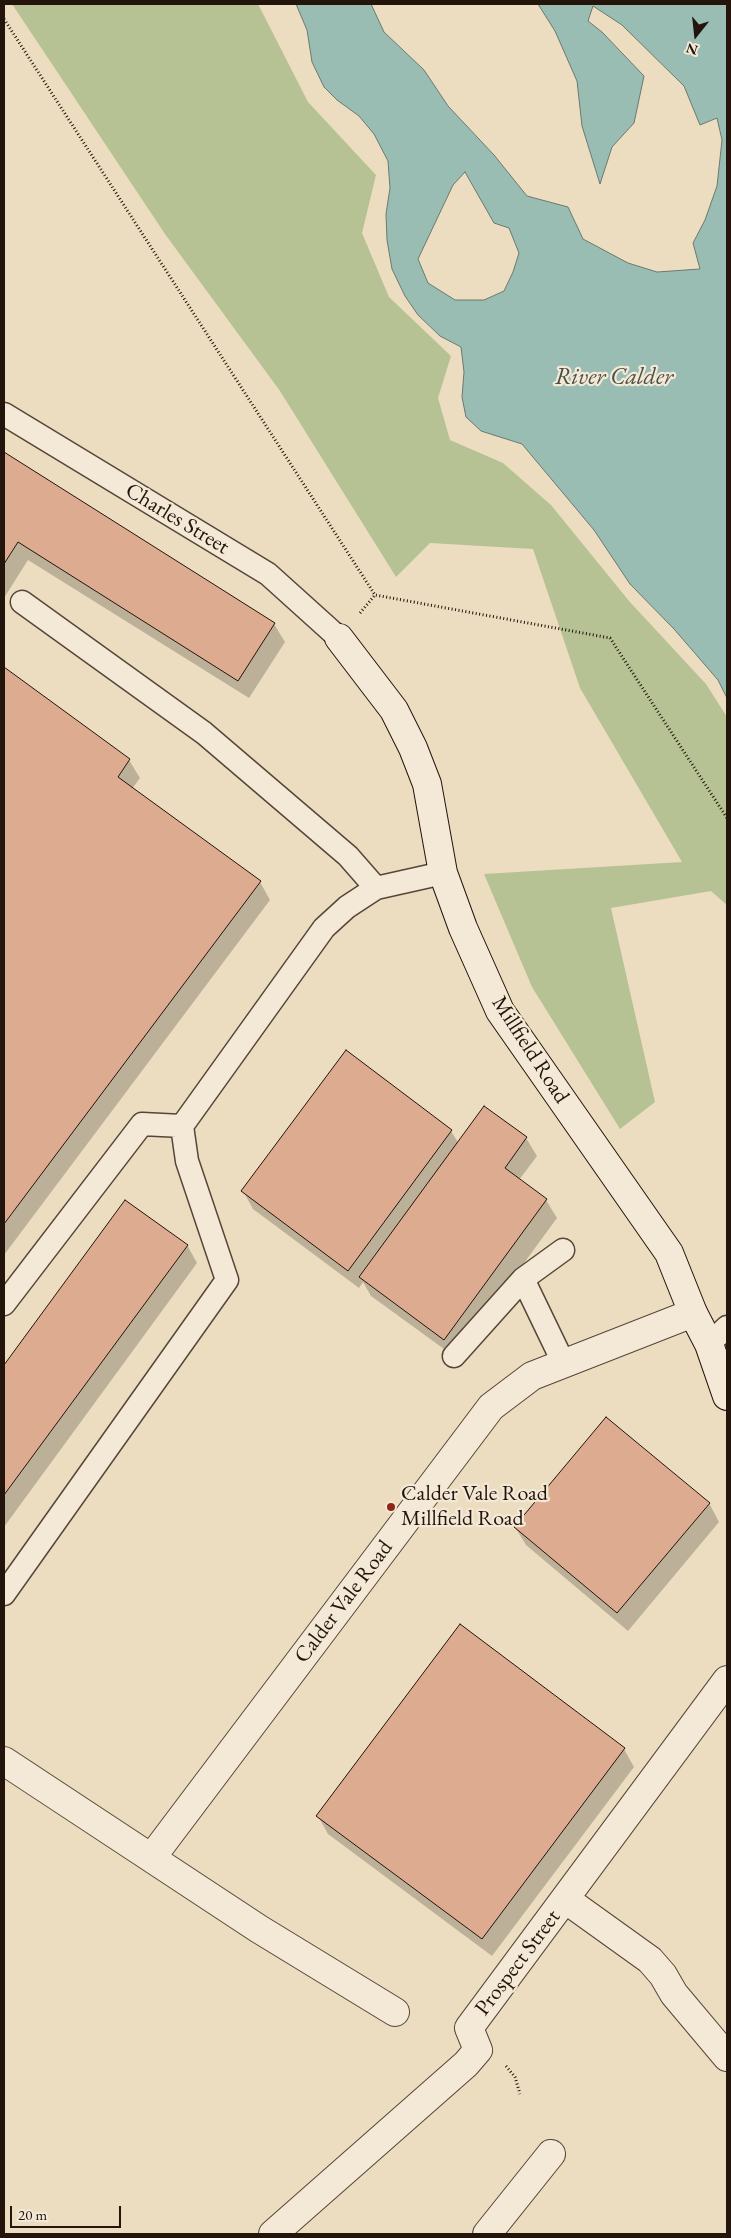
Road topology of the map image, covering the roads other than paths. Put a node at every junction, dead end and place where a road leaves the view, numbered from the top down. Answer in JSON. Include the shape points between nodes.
{"nodes":[{"id":1,"x":4,"y":414,"type":"edge"},
{"id":2,"x":22,"y":602,"type":"dead end"},
{"id":3,"x":339,"y":638,"type":"joint"},
{"id":4,"x":443,"y":873,"type":"junction"},
{"id":5,"x":376,"y":888,"type":"junction"},
{"id":6,"x":182,"y":1126,"type":"junction"},
{"id":7,"x":563,"y":1250,"type":"dead end"},
{"id":8,"x":523,"y":1279,"type":"junction"},
{"id":9,"x":4,"y":1304,"type":"edge"},
{"id":10,"x":693,"y":1313,"type":"junction"},
{"id":11,"x":718,"y":1335,"type":"edge"},
{"id":12,"x":454,"y":1356,"type":"dead end"},
{"id":13,"x":563,"y":1362,"type":"junction"},
{"id":14,"x":727,"y":1396,"type":"edge"},
{"id":15,"x":4,"y":1594,"type":"edge"},
{"id":16,"x":727,"y":1680,"type":"edge"},
{"id":17,"x":4,"y":1762,"type":"edge"},
{"id":18,"x":152,"y":1858,"type":"junction"},
{"id":19,"x":566,"y":1899,"type":"junction"},
{"id":20,"x":396,"y":2012,"type":"dead end"},
{"id":21,"x":727,"y":2057,"type":"edge"},
{"id":22,"x":551,"y":2154,"type":"dead end"},
{"id":23,"x":273,"y":2234,"type":"edge"},
{"id":24,"x":487,"y":2234,"type":"edge"}],
"edges":[{"from":1,"to":3,"type":"lane","name":"Charles Street","via":[[268,574]]},
{"from":2,"to":5,"type":"lane","via":[[204,733],[348,856]]},
{"from":3,"to":4,"type":"street","name":"Millfield Road","via":[[394,710],[413,748],[427,784]]},
{"from":4,"to":5,"type":"lane"},
{"from":4,"to":10,"type":"street","name":"Millfield Road","via":[[463,928],[500,1011],[669,1253]]},
{"from":5,"to":6,"type":"lane","via":[[347,907],[324,928]]},
{"from":6,"to":9,"type":"lane","via":[[142,1124]]},
{"from":6,"to":15,"type":"lane","via":[[187,1161],[228,1280]]},
{"from":7,"to":8,"type":"lane"},
{"from":8,"to":12,"type":"lane"},
{"from":8,"to":13,"type":"lane"},
{"from":10,"to":11,"type":"street","name":"Millfield Road"},
{"from":10,"to":13,"type":"street","name":"Calder Vale Road"},
{"from":11,"to":14,"type":"street","name":"Millfield Road"},
{"from":13,"to":18,"type":"street","name":"Calder Vale Road","via":[[532,1376],[491,1407]]},
{"from":16,"to":19,"type":"street","name":"Prospect Street"},
{"from":17,"to":18,"type":"street"},
{"from":18,"to":20,"type":"street","via":[[258,1929]]},
{"from":19,"to":21,"type":"street","via":[[650,1960]]},
{"from":19,"to":23,"type":"street","name":"Prospect Street","via":[[469,2028],[478,2050],[466,2064]]},
{"from":22,"to":24,"type":"street"}]}
